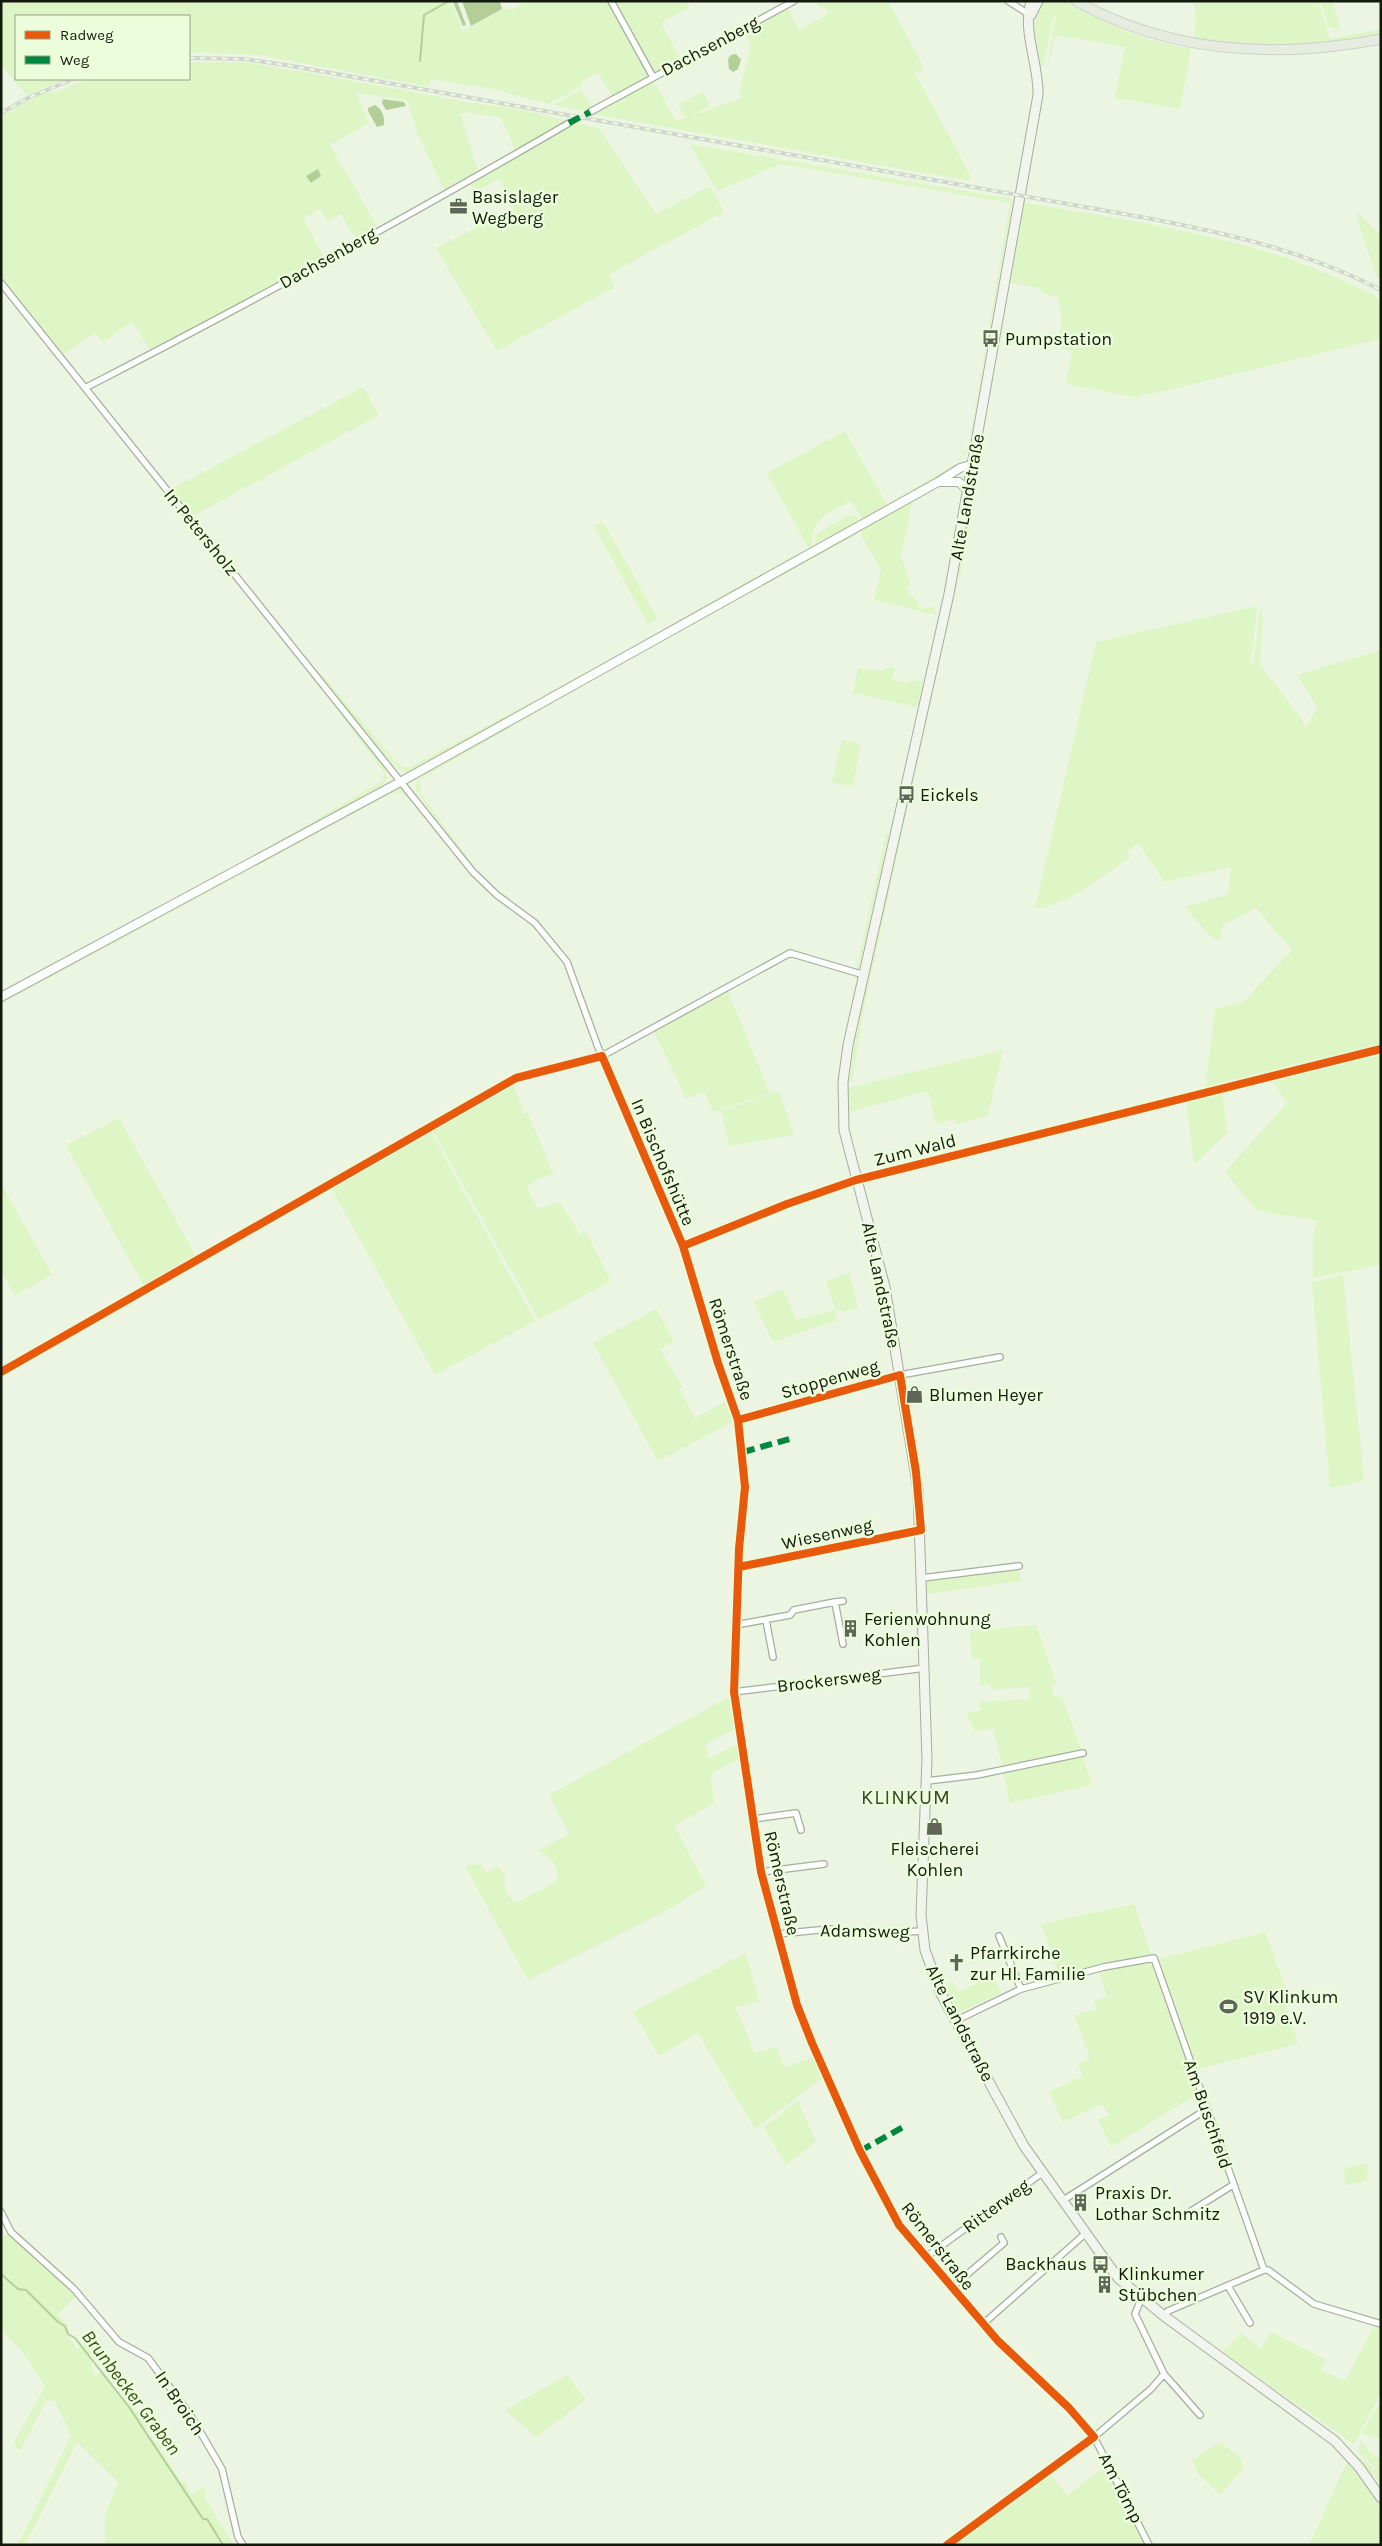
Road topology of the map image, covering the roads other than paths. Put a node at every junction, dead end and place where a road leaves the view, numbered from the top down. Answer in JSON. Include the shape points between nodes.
{"nodes":[{"id":1,"x":611,"y":1,"type":"edge"},
{"id":2,"x":794,"y":1,"type":"edge"},
{"id":3,"x":1008,"y":1,"type":"edge"},
{"id":4,"x":1031,"y":1,"type":"edge"},
{"id":5,"x":1038,"y":1,"type":"edge"},
{"id":6,"x":1080,"y":3,"type":"edge"},
{"id":7,"x":1030,"y":15,"type":"junction"},
{"id":8,"x":1381,"y":39,"type":"edge"},
{"id":9,"x":653,"y":77,"type":"junction"},
{"id":10,"x":590,"y":112,"type":"dead end"},
{"id":11,"x":569,"y":123,"type":"dead end"},
{"id":12,"x":1,"y":283,"type":"edge"},
{"id":13,"x":85,"y":388,"type":"junction"},
{"id":14,"x":969,"y":466,"type":"junction"},
{"id":15,"x":938,"y":482,"type":"junction"},
{"id":16,"x":969,"y":492,"type":"junction"},
{"id":17,"x":402,"y":780,"type":"junction"},
{"id":18,"x":864,"y":975,"type":"junction"},
{"id":19,"x":1,"y":997,"type":"edge"},
{"id":20,"x":602,"y":1056,"type":"junction"},
{"id":21,"x":516,"y":1078,"type":"dead end"},
{"id":22,"x":982,"y":1149,"type":"dead end"},
{"id":23,"x":856,"y":1180,"type":"junction"},
{"id":24,"x":683,"y":1246,"type":"junction"},
{"id":25,"x":1000,"y":1357,"type":"dead end"},
{"id":26,"x":900,"y":1375,"type":"junction"},
{"id":27,"x":738,"y":1420,"type":"junction"},
{"id":28,"x":921,"y":1530,"type":"junction"},
{"id":29,"x":1019,"y":1566,"type":"dead end"},
{"id":30,"x":739,"y":1568,"type":"junction"},
{"id":31,"x":922,"y":1578,"type":"junction"},
{"id":32,"x":843,"y":1601,"type":"dead end"},
{"id":33,"x":835,"y":1602,"type":"junction"},
{"id":34,"x":766,"y":1620,"type":"junction"},
{"id":35,"x":736,"y":1625,"type":"junction"},
{"id":36,"x":843,"y":1644,"type":"dead end"},
{"id":37,"x":773,"y":1657,"type":"dead end"},
{"id":38,"x":924,"y":1668,"type":"junction"},
{"id":39,"x":734,"y":1692,"type":"junction"},
{"id":40,"x":1083,"y":1753,"type":"dead end"},
{"id":41,"x":927,"y":1781,"type":"junction"},
{"id":42,"x":753,"y":1818,"type":"junction"},
{"id":43,"x":801,"y":1830,"type":"dead end"},
{"id":44,"x":824,"y":1864,"type":"dead end"},
{"id":45,"x":761,"y":1872,"type":"junction"},
{"id":46,"x":922,"y":1931,"type":"junction"},
{"id":47,"x":778,"y":1934,"type":"junction"},
{"id":48,"x":999,"y":1936,"type":"dead end"},
{"id":49,"x":1021,"y":1989,"type":"junction"},
{"id":50,"x":956,"y":2021,"type":"junction"},
{"id":51,"x":1207,"y":2109,"type":"junction"},
{"id":52,"x":1042,"y":2173,"type":"junction"},
{"id":53,"x":1233,"y":2185,"type":"junction"},
{"id":54,"x":1062,"y":2202,"type":"junction"},
{"id":55,"x":1,"y":2212,"type":"edge"},
{"id":56,"x":1183,"y":2216,"type":"dead end"},
{"id":57,"x":1086,"y":2233,"type":"junction"},
{"id":58,"x":1001,"y":2237,"type":"dead end"},
{"id":59,"x":926,"y":2257,"type":"junction"},
{"id":60,"x":1264,"y":2270,"type":"junction"},
{"id":61,"x":1228,"y":2286,"type":"junction"},
{"id":62,"x":951,"y":2288,"type":"junction"},
{"id":63,"x":1141,"y":2299,"type":"junction"},
{"id":64,"x":1164,"y":2316,"type":"junction"},
{"id":65,"x":983,"y":2324,"type":"junction"},
{"id":66,"x":1250,"y":2324,"type":"dead end"},
{"id":67,"x":1381,"y":2324,"type":"edge"},
{"id":68,"x":1164,"y":2374,"type":"junction"},
{"id":69,"x":1200,"y":2415,"type":"dead end"},
{"id":70,"x":1094,"y":2436,"type":"junction"},
{"id":71,"x":1381,"y":2498,"type":"edge"},
{"id":72,"x":1149,"y":2544,"type":"edge"},
{"id":73,"x":243,"y":2545,"type":"edge"}],
"edges":[{"from":1,"to":9,"type":"street","name":"Dachsenberg"},
{"from":2,"to":9,"type":"street","name":"Dachsenberg"},
{"from":3,"to":7,"type":"street"},
{"from":4,"to":7,"type":"main road","name":"Alte Landstraße"},
{"from":5,"to":7,"type":"main road"},
{"from":6,"to":8,"type":"main road","via":[[1157,36],[1216,48],[1323,49]]},
{"from":7,"to":14,"type":"main road","name":"Alte Landstraße","via":[[1029,33],[1038,95]]},
{"from":9,"to":10,"type":"street","name":"Dachsenberg"},
{"from":11,"to":13,"type":"street","name":"Dachsenberg"},
{"from":12,"to":13,"type":"street","name":"In Petersholz"},
{"from":13,"to":17,"type":"street","name":"In Petersholz"},
{"from":14,"to":15,"type":"street"},
{"from":14,"to":16,"type":"main road","name":"Alte Landstraße"},
{"from":15,"to":16,"type":"street","via":[[959,482]]},
{"from":15,"to":17,"type":"street"},
{"from":16,"to":18,"type":"main road","name":"Alte Landstraße"},
{"from":17,"to":19,"type":"street"},
{"from":17,"to":20,"type":"street","name":"In Bischofshütte","via":[[480,879],[535,923],[559,949],[568,962]]},
{"from":18,"to":20,"type":"street","via":[[790,953]]},
{"from":18,"to":23,"type":"main road","name":"Alte Landstraße","via":[[843,1082],[844,1130]]},
{"from":20,"to":21,"type":"street"},
{"from":20,"to":24,"type":"street","name":"In Bischofshütte"},
{"from":22,"to":23,"type":"street","name":"Zum Wald"},
{"from":23,"to":24,"type":"street","name":"In Bischofshütte"},
{"from":23,"to":26,"type":"main road","name":"Alte Landstraße","via":[[882,1274]]},
{"from":24,"to":27,"type":"street","name":"Römerstraße"},
{"from":25,"to":26,"type":"street","name":"Stoppenweg"},
{"from":26,"to":27,"type":"street","name":"Stoppenweg"},
{"from":26,"to":28,"type":"main road","name":"Alte Landstraße","via":[[916,1472]]},
{"from":27,"to":30,"type":"street","name":"Römerstraße","via":[[745,1487]]},
{"from":28,"to":30,"type":"street","name":"Wiesenweg"},
{"from":28,"to":31,"type":"main road","name":"Alte Landstraße"},
{"from":29,"to":31,"type":"street"},
{"from":30,"to":35,"type":"street","name":"Römerstraße"},
{"from":31,"to":38,"type":"main road","name":"Alte Landstraße"},
{"from":32,"to":33,"type":"street"},
{"from":33,"to":34,"type":"street","via":[[794,1610],[790,1615]]},
{"from":33,"to":36,"type":"street"},
{"from":34,"to":35,"type":"street"},
{"from":34,"to":37,"type":"street"},
{"from":35,"to":39,"type":"street","name":"Römerstraße"},
{"from":38,"to":39,"type":"street","name":"Brockersweg"},
{"from":38,"to":41,"type":"main road","name":"Alte Landstraße"},
{"from":39,"to":42,"type":"street","name":"Römerstraße"},
{"from":40,"to":41,"type":"street","via":[[978,1775]]},
{"from":41,"to":46,"type":"main road","name":"Alte Landstraße"},
{"from":42,"to":43,"type":"street","via":[[796,1813]]},
{"from":42,"to":45,"type":"street","name":"Römerstraße"},
{"from":44,"to":45,"type":"street","name":"Römerstraße"},
{"from":45,"to":47,"type":"street","name":"Römerstraße"},
{"from":46,"to":47,"type":"street","name":"Adamsweg","via":[[889,1933],[829,1929]]},
{"from":46,"to":50,"type":"main road","name":"Alte Landstraße","via":[[930,1968]]},
{"from":47,"to":59,"type":"street","name":"Römerstraße","via":[[809,2036],[860,2151],[900,2225]]},
{"from":48,"to":49,"type":"street"},
{"from":49,"to":50,"type":"street"},
{"from":49,"to":51,"type":"street","name":"Am Buschfeld","via":[[1104,1967],[1154,1958]]},
{"from":50,"to":52,"type":"main road","name":"Alte Landstraße"},
{"from":51,"to":53,"type":"street","name":"Am Buschfeld"},
{"from":51,"to":54,"type":"street"},
{"from":52,"to":54,"type":"main road","name":"Alte Landstraße"},
{"from":52,"to":59,"type":"street","name":"Ritterweg"},
{"from":53,"to":56,"type":"street"},
{"from":53,"to":60,"type":"street","name":"Am Buschfeld"},
{"from":54,"to":57,"type":"main road","name":"Alte Landstraße"},
{"from":55,"to":73,"type":"street","name":"In Broich","via":[[11,2232],[74,2289],[119,2342],[148,2358],[191,2416],[222,2469],[238,2537]]},
{"from":57,"to":63,"type":"main road","name":"Alte Landstraße","via":[[1118,2278]]},
{"from":57,"to":65,"type":"street"},
{"from":58,"to":62,"type":"street","via":[[1004,2243]]},
{"from":59,"to":62,"type":"street","name":"Römerstraße"},
{"from":60,"to":61,"type":"street"},
{"from":60,"to":67,"type":"street","via":[[1314,2304]]},
{"from":61,"to":64,"type":"street","via":[[1168,2311]]},
{"from":61,"to":66,"type":"street"},
{"from":62,"to":65,"type":"street","name":"Römerstraße"},
{"from":63,"to":64,"type":"main road","name":"Alte Landstraße"},
{"from":63,"to":68,"type":"street","via":[[1135,2314]]},
{"from":64,"to":71,"type":"main road","name":"Alte Landstraße","via":[[1335,2441]]},
{"from":65,"to":70,"type":"street","name":"Römerstraße"},
{"from":68,"to":69,"type":"street"},
{"from":68,"to":70,"type":"street","name":"Am Tömp","via":[[1151,2389]]},
{"from":70,"to":72,"type":"street","name":"Am Tömp"}]}
